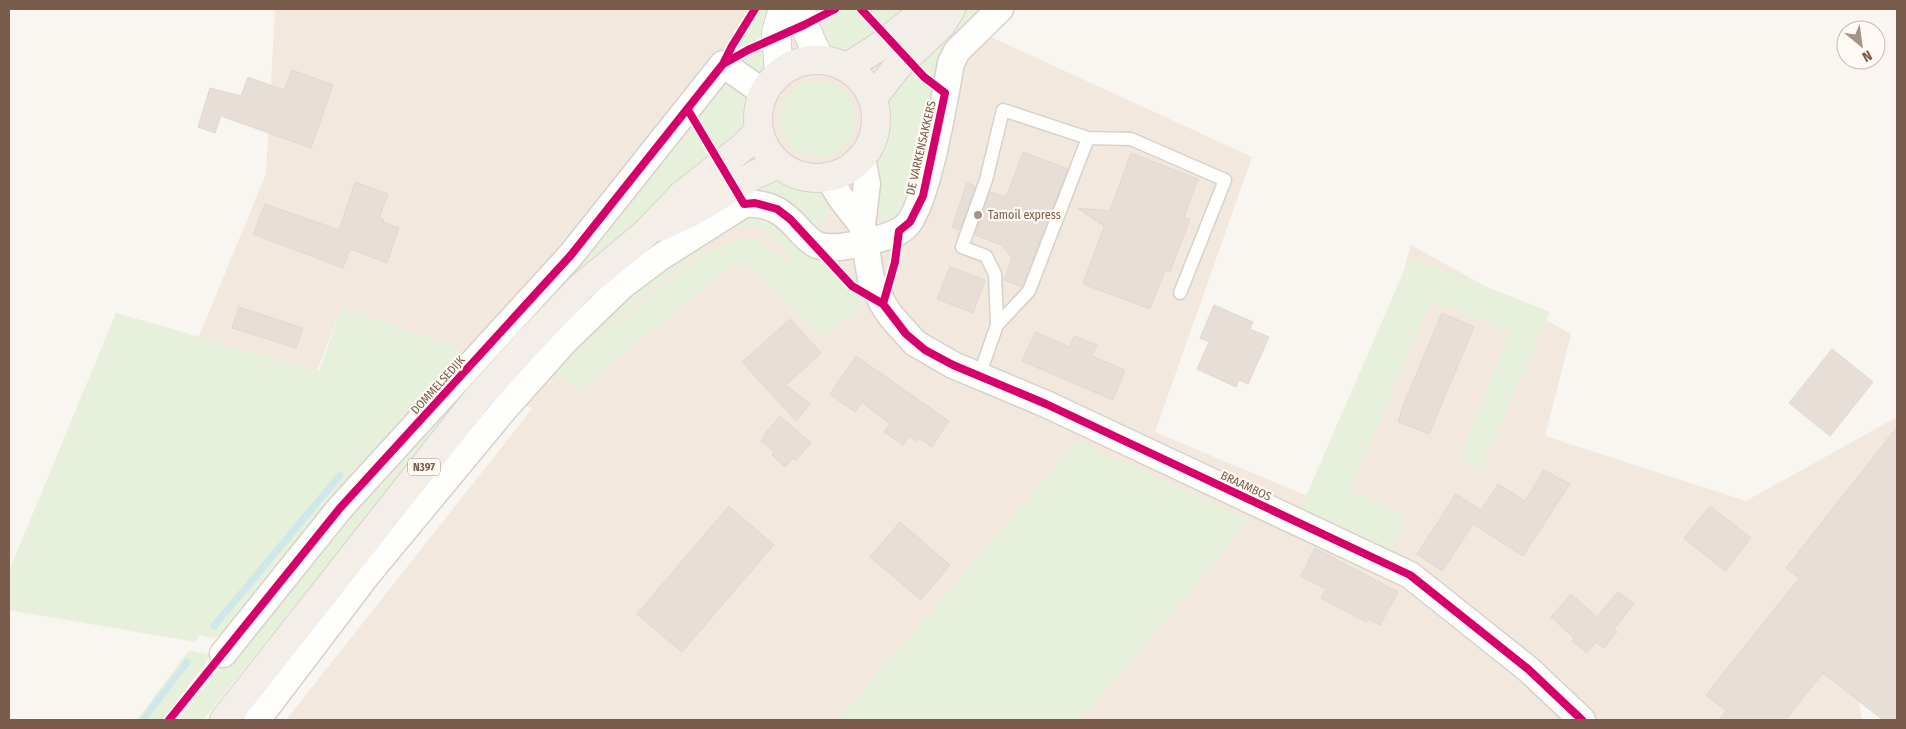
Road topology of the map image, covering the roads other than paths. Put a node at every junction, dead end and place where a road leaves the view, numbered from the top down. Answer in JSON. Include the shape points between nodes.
{"nodes":[{"id":1,"x":783,"y":9,"type":"edge"},
{"id":2,"x":801,"y":9,"type":"edge"},
{"id":3,"x":927,"y":9,"type":"edge"},
{"id":4,"x":951,"y":9,"type":"edge"},
{"id":5,"x":1000,"y":9,"type":"edge"},
{"id":6,"x":820,"y":60,"type":"junction"},
{"id":7,"x":847,"y":68,"type":"junction"},
{"id":8,"x":771,"y":83,"type":"junction"},
{"id":9,"x":872,"y":98,"type":"junction"},
{"id":10,"x":759,"y":132,"type":"junction"},
{"id":11,"x":1088,"y":138,"type":"junction"},
{"id":12,"x":862,"y":158,"type":"junction"},
{"id":13,"x":779,"y":164,"type":"junction"},
{"id":14,"x":828,"y":176,"type":"junction"},
{"id":15,"x":646,"y":233,"type":"junction"},
{"id":16,"x":863,"y":234,"type":"junction"},
{"id":17,"x":1180,"y":293,"type":"dead end"},
{"id":18,"x":997,"y":325,"type":"junction"},
{"id":19,"x":979,"y":376,"type":"junction"},
{"id":20,"x":223,"y":654,"type":"dead end"},
{"id":21,"x":224,"y":720,"type":"edge"},
{"id":22,"x":257,"y":720,"type":"edge"},
{"id":23,"x":1582,"y":720,"type":"edge"}],
"edges":[{"from":1,"to":8,"type":"street","via":[[776,32]]},
{"from":2,"to":6,"type":"street","via":[[804,25]]},
{"from":3,"to":7,"type":"main road"},
{"from":4,"to":9,"type":"main road","via":[[941,25],[896,68]]},
{"from":5,"to":16,"type":"street","name":"DE VARKENSAKKERS","via":[[957,51],[950,63],[923,196],[913,218],[899,231]]},
{"from":6,"to":7,"type":"main road"},
{"from":6,"to":8,"type":"main road","via":[[792,65]]},
{"from":7,"to":9,"type":"main road","via":[[862,81]]},
{"from":8,"to":10,"type":"main road","via":[[760,105]]},
{"from":8,"to":20,"type":"street","name":"DOMMELSEDIJK","via":[[723,64],[571,255],[340,508]]},
{"from":9,"to":12,"type":"main road","via":[[875,128]]},
{"from":10,"to":13,"type":"main road","via":[[766,150]]},
{"from":10,"to":15,"type":"main road","number":"N397","via":[[682,195]]},
{"from":11,"to":17,"type":"lane","via":[[1131,139],[1226,180]]},
{"from":11,"to":18,"type":"lane","via":[[1029,291]]},
{"from":11,"to":18,"type":"lane","via":[[1003,110],[986,180],[962,247],[986,256],[995,274]]},
{"from":12,"to":14,"type":"main road","via":[[848,169]]},
{"from":12,"to":16,"type":"street","name":"BRAAMBOS","via":[[867,184]]},
{"from":13,"to":14,"type":"main road","via":[[810,178]]},
{"from":13,"to":15,"type":"main road","number":"N397","via":[[690,213]]},
{"from":14,"to":16,"type":"street","name":"BRAAMBOS"},
{"from":15,"to":21,"type":"main road","number":"N397","via":[[580,288],[477,399]]},
{"from":16,"to":19,"type":"street","name":"BRAAMBOS","via":[[874,286],[898,324],[925,350]]},
{"from":16,"to":22,"type":"street","via":[[835,248],[815,245],[776,209],[755,203],[744,204],[623,285],[564,342],[506,407],[367,575]]},
{"from":18,"to":19,"type":"lane"},
{"from":19,"to":23,"type":"street","name":"BRAAMBOS","via":[[1046,404],[1410,575],[1528,668]]}]}
